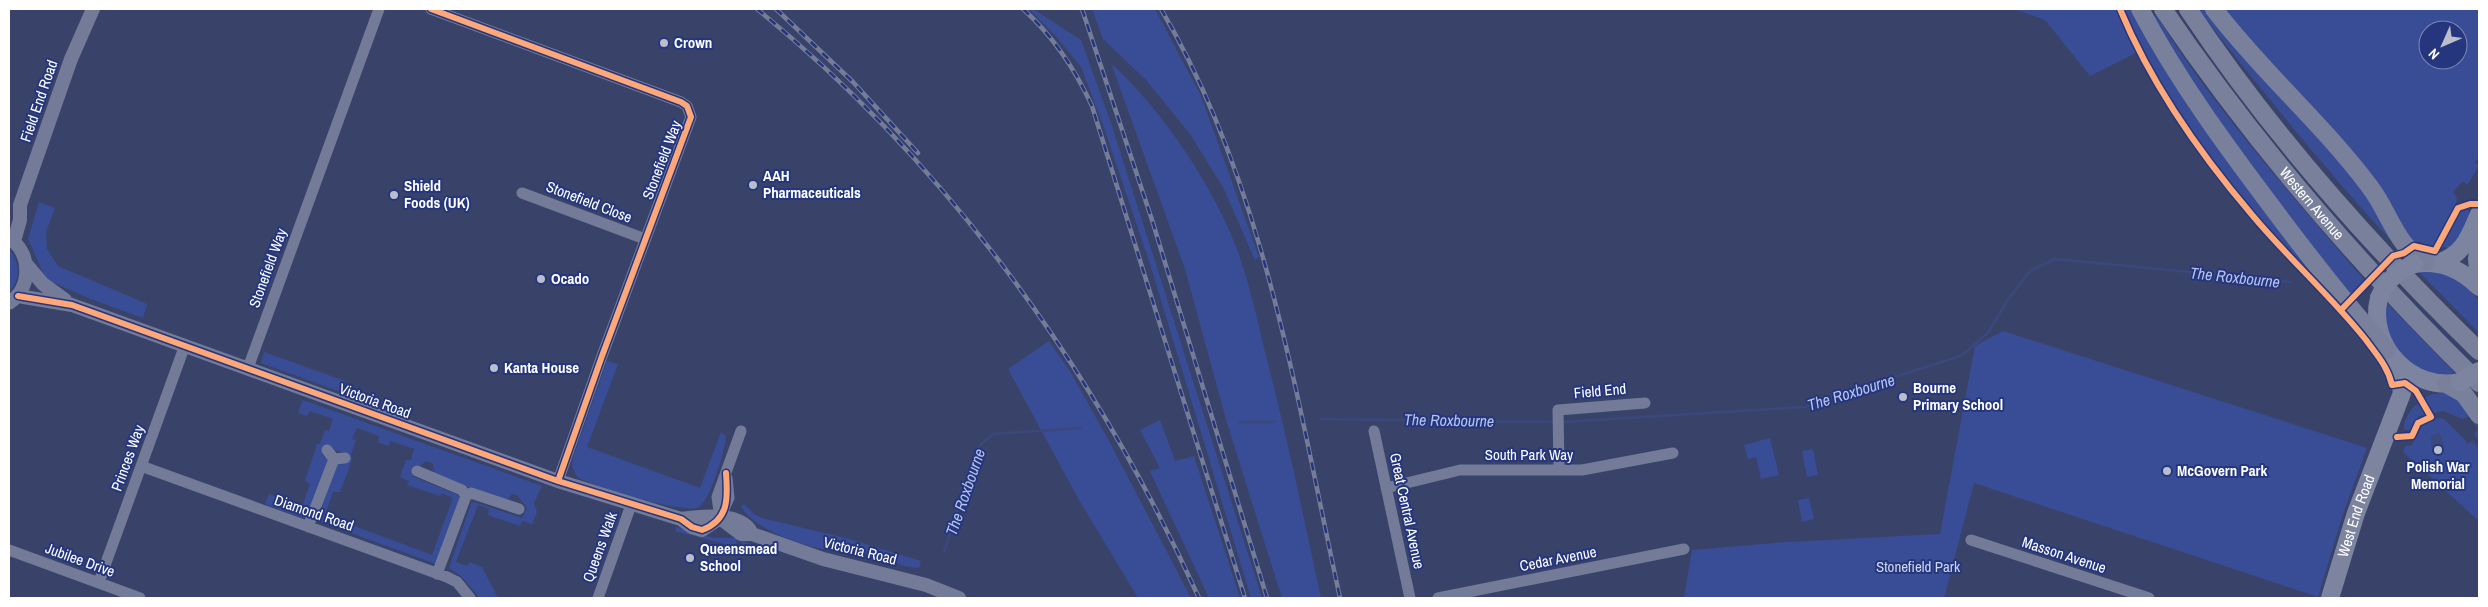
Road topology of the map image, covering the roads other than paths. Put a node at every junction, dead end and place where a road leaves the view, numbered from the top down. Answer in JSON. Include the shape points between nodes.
{"nodes":[{"id":1,"x":93,"y":9,"type":"edge"},
{"id":2,"x":379,"y":9,"type":"edge"},
{"id":3,"x":431,"y":9,"type":"edge"},
{"id":4,"x":2140,"y":9,"type":"edge"},
{"id":5,"x":2163,"y":9,"type":"edge"},
{"id":6,"x":2188,"y":9,"type":"edge"},
{"id":7,"x":2214,"y":9,"type":"edge"},
{"id":8,"x":522,"y":193,"type":"dead end"},
{"id":9,"x":14,"y":210,"type":"edge"},
{"id":10,"x":2479,"y":214,"type":"edge"},
{"id":11,"x":645,"y":239,"type":"junction"},
{"id":12,"x":11,"y":240,"type":"edge"},
{"id":13,"x":2479,"y":242,"type":"edge"},
{"id":14,"x":2426,"y":263,"type":"junction"},
{"id":15,"x":26,"y":264,"type":"junction"},
{"id":16,"x":2479,"y":280,"type":"edge"},
{"id":17,"x":2479,"y":287,"type":"edge"},
{"id":18,"x":13,"y":300,"type":"edge"},
{"id":19,"x":72,"y":305,"type":"junction"},
{"id":20,"x":185,"y":345,"type":"junction"},
{"id":21,"x":2479,"y":351,"type":"edge"},
{"id":22,"x":2390,"y":354,"type":"junction"},
{"id":23,"x":248,"y":368,"type":"junction"},
{"id":24,"x":2479,"y":371,"type":"edge"},
{"id":25,"x":2479,"y":383,"type":"edge"},
{"id":26,"x":2450,"y":384,"type":"junction"},
{"id":27,"x":1645,"y":403,"type":"dead end"},
{"id":28,"x":2479,"y":415,"type":"edge"},
{"id":29,"x":741,"y":431,"type":"dead end"},
{"id":30,"x":1374,"y":431,"type":"dead end"},
{"id":31,"x":2387,"y":436,"type":"junction"},
{"id":32,"x":1673,"y":452,"type":"dead end"},
{"id":33,"x":335,"y":455,"type":"dead end"},
{"id":34,"x":141,"y":466,"type":"junction"},
{"id":35,"x":1559,"y":470,"type":"junction"},
{"id":36,"x":416,"y":471,"type":"dead end"},
{"id":37,"x":558,"y":482,"type":"junction"},
{"id":38,"x":1386,"y":488,"type":"junction"},
{"id":39,"x":466,"y":496,"type":"junction"},
{"id":40,"x":631,"y":505,"type":"junction"},
{"id":41,"x":519,"y":509,"type":"dead end"},
{"id":42,"x":720,"y":518,"type":"junction"},
{"id":43,"x":308,"y":527,"type":"junction"},
{"id":44,"x":1971,"y":540,"type":"dead end"},
{"id":45,"x":1684,"y":549,"type":"dead end"},
{"id":46,"x":9,"y":550,"type":"edge"},
{"id":47,"x":437,"y":574,"type":"junction"},
{"id":48,"x":98,"y":582,"type":"junction"},
{"id":49,"x":140,"y":598,"type":"edge"},
{"id":50,"x":470,"y":598,"type":"edge"},
{"id":51,"x":598,"y":598,"type":"edge"},
{"id":52,"x":959,"y":598,"type":"edge"},
{"id":53,"x":1410,"y":598,"type":"edge"},
{"id":54,"x":1438,"y":598,"type":"edge"},
{"id":55,"x":2148,"y":598,"type":"edge"},
{"id":56,"x":2330,"y":598,"type":"edge"}],
"edges":[{"from":1,"to":9,"type":"street","name":"Field End Road","via":[[70,58]]},
{"from":2,"to":23,"type":"street","name":"Stonefield Way"},
{"from":3,"to":11,"type":"street","name":"Stonefield Way","via":[[687,106],[691,117]]},
{"from":4,"to":22,"type":"highway","via":[[2189,93],[2222,141],[2346,305]]},
{"from":5,"to":25,"type":"highway","name":"Western Avenue","via":[[2250,131],[2316,210]]},
{"from":6,"to":21,"type":"highway","name":"Western Avenue","via":[[2266,118],[2332,199]]},
{"from":7,"to":14,"type":"highway","via":[[2351,161],[2378,198],[2403,244]]},
{"from":8,"to":11,"type":"street","name":"Stonefield Close"},
{"from":9,"to":12,"type":"street","name":"Field End Road","via":[[20,220]]},
{"from":10,"to":14,"type":"main road","via":[[2462,250],[2451,258]]},
{"from":11,"to":37,"type":"street","name":"Stonefield Way"},
{"from":12,"to":15,"type":"street","name":"Victoria Road","via":[[22,252]]},
{"from":13,"to":16,"type":"main road"},
{"from":14,"to":17,"type":"main road","via":[[2464,274]]},
{"from":14,"to":22,"type":"main road","bridge":true,"via":[[2396,273],[2379,298],[2378,322]]},
{"from":15,"to":18,"type":"street","via":[[27,275]]},
{"from":15,"to":19,"type":"street","name":"Victoria Road","via":[[42,284]]},
{"from":18,"to":19,"type":"street","name":"Victoria Road"},
{"from":19,"to":20,"type":"street","name":"Victoria Road"},
{"from":20,"to":23,"type":"street","name":"Victoria Road"},
{"from":20,"to":34,"type":"street","name":"Princes Way"},
{"from":22,"to":26,"type":"main road","via":[[2412,374]]},
{"from":22,"to":31,"type":"main road","name":"West End Road","via":[[2399,374],[2402,393]]},
{"from":23,"to":37,"type":"street","name":"Victoria Road"},
{"from":24,"to":26,"type":"main road","bridge":true},
{"from":26,"to":28,"type":"highway","via":[[2464,394]]},
{"from":26,"to":31,"type":"main road","name":"West End Road","via":[[2416,391]]},
{"from":27,"to":35,"type":"street","name":"Field End","via":[[1558,410]]},
{"from":29,"to":42,"type":"street","via":[[726,473],[729,498]]},
{"from":30,"to":38,"type":"street","name":"Great Central Avenue"},
{"from":31,"to":56,"type":"main road","name":"West End Road","via":[[2358,507]]},
{"from":32,"to":35,"type":"street","name":"South Park Way","via":[[1582,470]]},
{"from":33,"to":43,"type":"street"},
{"from":34,"to":43,"type":"street","name":"Diamond Road"},
{"from":34,"to":48,"type":"street","name":"Princes Way"},
{"from":35,"to":38,"type":"street","name":"South Park Way","via":[[1460,470]]},
{"from":36,"to":39,"type":"street","via":[[462,490]]},
{"from":37,"to":40,"type":"street","name":"Victoria Road"},
{"from":38,"to":53,"type":"street","name":"Great Central Avenue"},
{"from":39,"to":41,"type":"street","via":[[471,493]]},
{"from":39,"to":47,"type":"street"},
{"from":40,"to":42,"type":"street","name":"Victoria Road","via":[[680,519]]},
{"from":40,"to":51,"type":"street","name":"Queens Walk"},
{"from":42,"to":52,"type":"street","name":"Victoria Road","via":[[741,521],[752,534],[824,559],[926,585]]},
{"from":43,"to":47,"type":"street","name":"Diamond Road"},
{"from":44,"to":55,"type":"street","name":"Masson Avenue"},
{"from":45,"to":54,"type":"street","name":"Cedar Avenue"},
{"from":46,"to":48,"type":"street","name":"Jubilee Drive"},
{"from":47,"to":50,"type":"street","name":"Diamond Road","via":[[457,582]]},
{"from":48,"to":49,"type":"street","name":"Jubilee Drive"}]}
